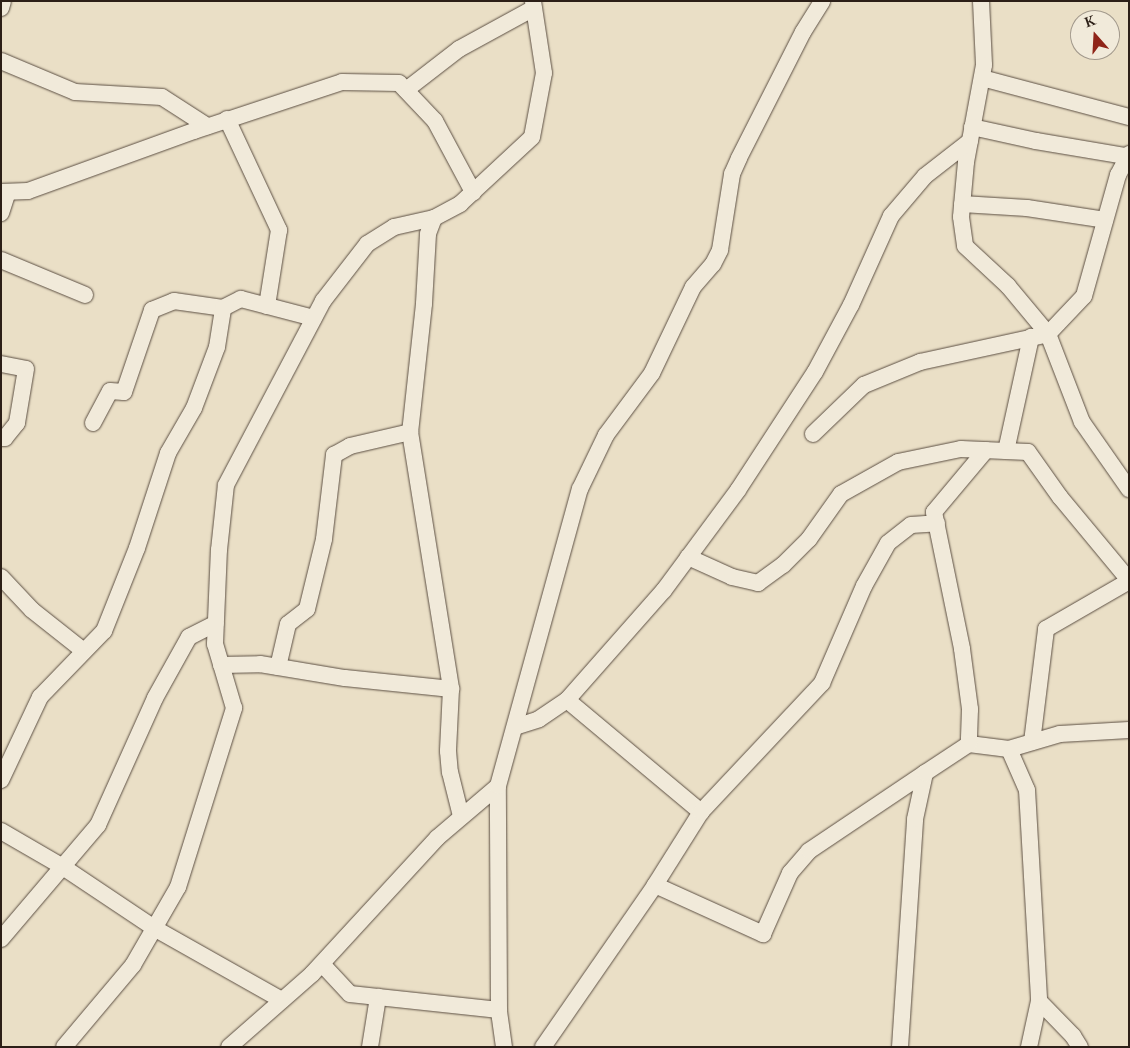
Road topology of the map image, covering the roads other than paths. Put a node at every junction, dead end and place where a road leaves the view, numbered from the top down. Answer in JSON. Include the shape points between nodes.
{"nodes":[{"id":1,"x":3,"y":1,"type":"edge"},
{"id":2,"x":822,"y":1,"type":"edge"},
{"id":3,"x":981,"y":1,"type":"edge"},
{"id":4,"x":533,"y":5,"type":"edge"},
{"id":5,"x":1,"y":8,"type":"edge"},
{"id":6,"x":1,"y":61,"type":"edge"},
{"id":7,"x":982,"y":78,"type":"junction"},
{"id":8,"x":406,"y":90,"type":"junction"},
{"id":9,"x":1129,"y":117,"type":"edge"},
{"id":10,"x":227,"y":119,"type":"junction"},
{"id":11,"x":207,"y":126,"type":"junction"},
{"id":12,"x":971,"y":134,"type":"junction"},
{"id":13,"x":1127,"y":155,"type":"edge"},
{"id":14,"x":4,"y":192,"type":"edge"},
{"id":15,"x":473,"y":192,"type":"junction"},
{"id":16,"x":962,"y":204,"type":"junction"},
{"id":17,"x":1,"y":213,"type":"edge"},
{"id":18,"x":434,"y":218,"type":"junction"},
{"id":19,"x":1105,"y":220,"type":"junction"},
{"id":20,"x":1,"y":260,"type":"edge"},
{"id":21,"x":84,"y":295,"type":"dead end"},
{"id":22,"x":268,"y":306,"type":"junction"},
{"id":23,"x":223,"y":308,"type":"junction"},
{"id":24,"x":314,"y":318,"type":"junction"},
{"id":25,"x":1048,"y":334,"type":"junction"},
{"id":26,"x":1031,"y":337,"type":"junction"},
{"id":27,"x":1,"y":364,"type":"edge"},
{"id":28,"x":93,"y":423,"type":"dead end"},
{"id":29,"x":410,"y":432,"type":"junction"},
{"id":30,"x":813,"y":434,"type":"dead end"},
{"id":31,"x":1,"y":438,"type":"edge"},
{"id":32,"x":986,"y":450,"type":"junction"},
{"id":33,"x":1006,"y":451,"type":"junction"},
{"id":34,"x":1129,"y":489,"type":"edge"},
{"id":35,"x":937,"y":523,"type":"junction"},
{"id":36,"x":688,"y":557,"type":"junction"},
{"id":37,"x":1,"y":577,"type":"edge"},
{"id":38,"x":1129,"y":580,"type":"edge"},
{"id":39,"x":216,"y":623,"type":"junction"},
{"id":40,"x":84,"y":651,"type":"junction"},
{"id":41,"x":221,"y":665,"type":"junction"},
{"id":42,"x":278,"y":667,"type":"junction"},
{"id":43,"x":451,"y":689,"type":"junction"},
{"id":44,"x":567,"y":700,"type":"junction"},
{"id":45,"x":515,"y":727,"type":"junction"},
{"id":46,"x":1129,"y":730,"type":"edge"},
{"id":47,"x":1032,"y":742,"type":"junction"},
{"id":48,"x":970,"y":744,"type":"junction"},
{"id":49,"x":1009,"y":749,"type":"junction"},
{"id":50,"x":925,"y":773,"type":"junction"},
{"id":51,"x":1,"y":780,"type":"edge"},
{"id":52,"x":498,"y":786,"type":"junction"},
{"id":53,"x":701,"y":812,"type":"junction"},
{"id":54,"x":462,"y":816,"type":"junction"},
{"id":55,"x":1,"y":831,"type":"edge"},
{"id":56,"x":63,"y":866,"type":"junction"},
{"id":57,"x":655,"y":884,"type":"junction"},
{"id":58,"x":154,"y":928,"type":"junction"},
{"id":59,"x":1,"y":939,"type":"edge"},
{"id":60,"x":322,"y":964,"type":"junction"},
{"id":61,"x":378,"y":997,"type":"junction"},
{"id":62,"x":282,"y":1000,"type":"junction"},
{"id":63,"x":1039,"y":1001,"type":"junction"},
{"id":64,"x":499,"y":1010,"type":"junction"},
{"id":65,"x":64,"y":1047,"type":"edge"},
{"id":66,"x":229,"y":1047,"type":"edge"},
{"id":67,"x":370,"y":1047,"type":"edge"},
{"id":68,"x":504,"y":1047,"type":"edge"},
{"id":69,"x":543,"y":1047,"type":"edge"},
{"id":70,"x":900,"y":1047,"type":"edge"},
{"id":71,"x":1029,"y":1047,"type":"edge"},
{"id":72,"x":1080,"y":1047,"type":"edge"}],
"edges":[{"from":1,"to":5,"type":"street"},
{"from":2,"to":45,"type":"street","via":[[803,32],[732,174],[720,250],[713,264],[693,287],[652,373],[606,435],[580,490]]},
{"from":3,"to":7,"type":"street"},
{"from":4,"to":8,"type":"street","via":[[459,49]]},
{"from":4,"to":15,"type":"street","via":[[544,73],[532,137]]},
{"from":6,"to":11,"type":"street","via":[[75,92],[162,97]]},
{"from":7,"to":9,"type":"street"},
{"from":7,"to":12,"type":"street"},
{"from":8,"to":10,"type":"street","via":[[399,83],[342,82]]},
{"from":8,"to":15,"type":"street","via":[[435,121]]},
{"from":10,"to":11,"type":"street"},
{"from":10,"to":22,"type":"street","via":[[278,230]]},
{"from":11,"to":14,"type":"street","via":[[28,191]]},
{"from":12,"to":13,"type":"street"},
{"from":12,"to":16,"type":"street"},
{"from":12,"to":36,"type":"street","via":[[925,176],[891,216],[851,305],[814,372],[738,490]]},
{"from":13,"to":19,"type":"street"},
{"from":14,"to":17,"type":"street"},
{"from":15,"to":18,"type":"street","via":[[460,204]]},
{"from":16,"to":19,"type":"street","via":[[1028,208]]},
{"from":16,"to":25,"type":"street","via":[[965,246],[1008,286]]},
{"from":18,"to":24,"type":"street","via":[[394,227],[367,244],[323,301]]},
{"from":18,"to":29,"type":"street","via":[[428,234]]},
{"from":19,"to":25,"type":"street","via":[[1084,296]]},
{"from":20,"to":21,"type":"street"},
{"from":22,"to":23,"type":"street","via":[[240,299]]},
{"from":22,"to":24,"type":"street"},
{"from":23,"to":28,"type":"street","via":[[174,301],[152,310],[124,392],[110,391]]},
{"from":23,"to":40,"type":"street","via":[[217,347],[194,408],[168,453],[137,548],[104,631]]},
{"from":24,"to":39,"type":"street","via":[[226,485]]},
{"from":25,"to":26,"type":"street"},
{"from":25,"to":34,"type":"street","via":[[1082,422]]},
{"from":26,"to":30,"type":"street","via":[[920,362],[864,385]]},
{"from":26,"to":33,"type":"street"},
{"from":27,"to":31,"type":"street","via":[[26,369],[17,423],[5,438]]},
{"from":29,"to":42,"type":"street","via":[[350,446],[334,456],[324,539],[307,609],[288,624]]},
{"from":29,"to":43,"type":"street"},
{"from":32,"to":33,"type":"street"},
{"from":32,"to":35,"type":"street","via":[[934,512]]},
{"from":32,"to":36,"type":"street","via":[[960,449],[898,462],[842,494],[809,539],[783,565],[758,583],[732,577]]},
{"from":33,"to":38,"type":"street","via":[[1028,452],[1060,497]]},
{"from":35,"to":48,"type":"street","via":[[962,649],[970,709]]},
{"from":35,"to":53,"type":"street","via":[[911,525],[888,543],[864,586],[822,683]]},
{"from":36,"to":44,"type":"street","via":[[664,590]]},
{"from":37,"to":40,"type":"street","via":[[32,610]]},
{"from":38,"to":47,"type":"street","via":[[1046,629]]},
{"from":39,"to":41,"type":"street","via":[[215,644]]},
{"from":39,"to":56,"type":"street","via":[[189,637],[155,698],[98,825]]},
{"from":40,"to":51,"type":"street","via":[[40,697]]},
{"from":41,"to":42,"type":"street"},
{"from":41,"to":58,"type":"street","via":[[234,708],[178,887]]},
{"from":42,"to":43,"type":"street"},
{"from":43,"to":54,"type":"street","via":[[448,751]]},
{"from":44,"to":45,"type":"street","via":[[546,716]]},
{"from":44,"to":53,"type":"street"},
{"from":45,"to":52,"type":"street"},
{"from":46,"to":47,"type":"street","via":[[1060,734]]},
{"from":47,"to":49,"type":"street"},
{"from":48,"to":49,"type":"street"},
{"from":48,"to":50,"type":"street"},
{"from":49,"to":63,"type":"street","via":[[1026,790]]},
{"from":50,"to":57,"type":"street","via":[[808,851],[790,873],[763,934]]},
{"from":50,"to":70,"type":"street","via":[[915,819]]},
{"from":52,"to":54,"type":"street"},
{"from":52,"to":64,"type":"street"},
{"from":53,"to":57,"type":"street"},
{"from":54,"to":60,"type":"street","via":[[437,838]]},
{"from":55,"to":56,"type":"street"},
{"from":56,"to":58,"type":"street"},
{"from":56,"to":59,"type":"street"},
{"from":57,"to":69,"type":"street"},
{"from":58,"to":62,"type":"street"},
{"from":58,"to":65,"type":"street","via":[[133,965]]},
{"from":60,"to":61,"type":"street","via":[[350,994]]},
{"from":60,"to":62,"type":"street"},
{"from":61,"to":64,"type":"street"},
{"from":61,"to":67,"type":"street"},
{"from":62,"to":66,"type":"street"},
{"from":63,"to":71,"type":"street"},
{"from":63,"to":72,"type":"street"},
{"from":64,"to":68,"type":"street"}]}
